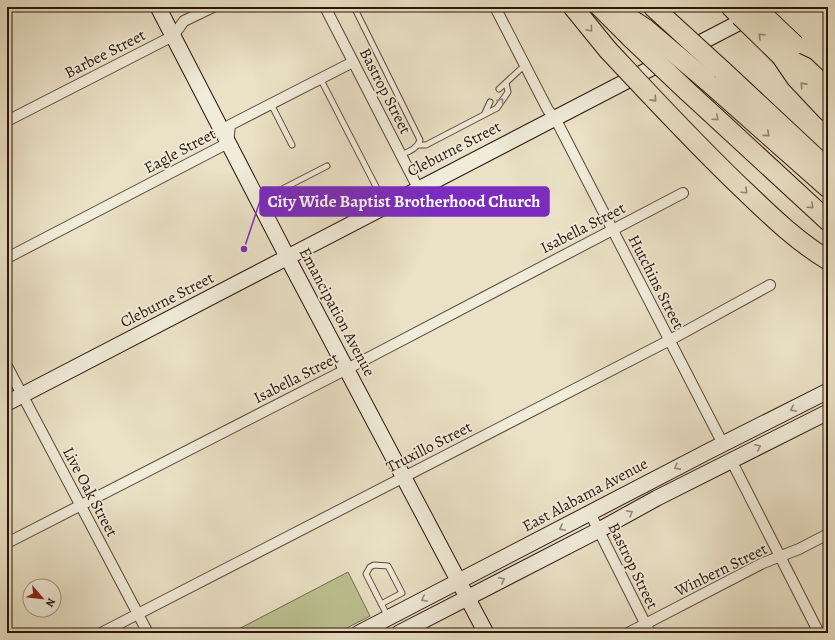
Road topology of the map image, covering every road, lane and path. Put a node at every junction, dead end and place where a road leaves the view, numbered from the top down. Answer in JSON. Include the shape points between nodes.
{"nodes":[{"id":1,"x":158,"y":7,"type":"edge"},
{"id":2,"x":213,"y":7,"type":"edge"},
{"id":3,"x":325,"y":7,"type":"edge"},
{"id":4,"x":354,"y":7,"type":"edge"},
{"id":5,"x":495,"y":7,"type":"edge"},
{"id":6,"x":573,"y":7,"type":"edge"},
{"id":7,"x":600,"y":7,"type":"edge"},
{"id":8,"x":613,"y":7,"type":"edge"},
{"id":9,"x":731,"y":7,"type":"edge"},
{"id":10,"x":755,"y":7,"type":"edge"},
{"id":11,"x":769,"y":7,"type":"edge"},
{"id":12,"x":658,"y":12,"type":"edge"},
{"id":13,"x":638,"y":33,"type":"junction"},
{"id":14,"x":172,"y":36,"type":"junction"},
{"id":15,"x":788,"y":50,"type":"junction"},
{"id":16,"x":353,"y":62,"type":"junction"},
{"id":17,"x":525,"y":65,"type":"junction"},
{"id":18,"x":828,"y":74,"type":"edge"},
{"id":19,"x":320,"y":78,"type":"junction"},
{"id":20,"x":506,"y":83,"type":"junction"},
{"id":21,"x":499,"y":89,"type":"dead end"},
{"id":22,"x":828,"y":89,"type":"edge"},
{"id":23,"x":490,"y":102,"type":"dead end"},
{"id":24,"x":271,"y":104,"type":"junction"},
{"id":25,"x":828,"y":112,"type":"edge"},
{"id":26,"x":485,"y":113,"type":"junction"},
{"id":27,"x":555,"y":118,"type":"junction"},
{"id":28,"x":7,"y":121,"type":"edge"},
{"id":29,"x":228,"y":143,"type":"junction"},
{"id":30,"x":292,"y":145,"type":"dead end"},
{"id":31,"x":418,"y":145,"type":"junction"},
{"id":32,"x":401,"y":155,"type":"junction"},
{"id":33,"x":327,"y":166,"type":"dead end"},
{"id":34,"x":828,"y":168,"type":"edge"},
{"id":35,"x":418,"y":188,"type":"junction"},
{"id":36,"x":828,"y":188,"type":"edge"},
{"id":37,"x":683,"y":193,"type":"dead end"},
{"id":38,"x":258,"y":201,"type":"junction"},
{"id":39,"x":386,"y":205,"type":"junction"},
{"id":40,"x":828,"y":221,"type":"edge"},
{"id":41,"x":613,"y":230,"type":"junction"},
{"id":42,"x":288,"y":257,"type":"junction"},
{"id":43,"x":7,"y":258,"type":"edge"},
{"id":44,"x":828,"y":260,"type":"edge"},
{"id":45,"x":770,"y":285,"type":"dead end"},
{"id":46,"x":670,"y":340,"type":"junction"},
{"id":47,"x":7,"y":366,"type":"edge"},
{"id":48,"x":347,"y":369,"type":"junction"},
{"id":49,"x":828,"y":391,"type":"edge"},
{"id":50,"x":22,"y":395,"type":"junction"},
{"id":51,"x":7,"y":403,"type":"edge"},
{"id":52,"x":828,"y":412,"type":"edge"},
{"id":53,"x":723,"y":444,"type":"junction"},
{"id":54,"x":731,"y":460,"type":"junction"},
{"id":55,"x":404,"y":478,"type":"junction"},
{"id":56,"x":80,"y":505,"type":"junction"},
{"id":57,"x":590,"y":513,"type":"junction"},
{"id":58,"x":599,"y":530,"type":"junction"},
{"id":59,"x":828,"y":534,"type":"edge"},
{"id":60,"x":7,"y":543,"type":"edge"},
{"id":61,"x":781,"y":557,"type":"junction"},
{"id":62,"x":459,"y":581,"type":"junction"},
{"id":63,"x":468,"y":598,"type":"junction"},
{"id":64,"x":381,"y":604,"type":"junction"},
{"id":65,"x":138,"y":614,"type":"junction"},
{"id":66,"x":388,"y":618,"type":"junction"},
{"id":67,"x":647,"y":629,"type":"edge"},
{"id":68,"x":101,"y":633,"type":"edge"},
{"id":69,"x":148,"y":633,"type":"edge"},
{"id":70,"x":359,"y":633,"type":"edge"},
{"id":71,"x":399,"y":633,"type":"edge"},
{"id":72,"x":486,"y":633,"type":"edge"},
{"id":73,"x":628,"y":633,"type":"edge"},
{"id":74,"x":819,"y":633,"type":"edge"}],
"edges":[{"from":1,"to":14,"type":"main road","name":"Emancipation Avenue"},
{"from":2,"to":14,"type":"street","name":"Barbee Street","via":[[184,21]]},
{"from":3,"to":16,"type":"street","name":"Bastrop Street"},
{"from":4,"to":31,"type":"lane","via":[[416,131],[420,140]]},
{"from":5,"to":17,"type":"street","name":"Hutchins Street"},
{"from":6,"to":44,"type":"highway","one_way":true,"bridge":true,"via":[[608,50],[726,174],[776,220]]},
{"from":7,"to":13,"type":"highway"},
{"from":8,"to":13,"type":"highway"},
{"from":15,"to":9,"type":"highway","one_way":true,"bridge":true},
{"from":10,"to":15,"type":"highway","bridge":true},
{"from":11,"to":27,"type":"main road","name":"Cleburne Street"},
{"from":12,"to":34,"type":"highway","bridge":true},
{"from":13,"to":36,"type":"highway","one_way":true,"bridge":true,"via":[[706,80]]},
{"from":13,"to":40,"type":"highway","one_way":true,"bridge":true,"via":[[687,91]]},
{"from":14,"to":28,"type":"street","name":"Barbee Street"},
{"from":14,"to":29,"type":"main road","name":"Emancipation Avenue"},
{"from":15,"to":18,"type":"highway"},
{"from":15,"to":22,"type":"highway"},
{"from":25,"to":15,"type":"highway","one_way":true,"via":[[796,78]]},
{"from":16,"to":19,"type":"street","name":"Eagle Street"},
{"from":16,"to":32,"type":"street","name":"Bastrop Street"},
{"from":17,"to":20,"type":"lane"},
{"from":17,"to":27,"type":"street","name":"Hutchins Street","via":[[548,110]]},
{"from":19,"to":24,"type":"street","name":"Eagle Street"},
{"from":19,"to":39,"type":"lane"},
{"from":20,"to":21,"type":"lane"},
{"from":26,"to":20,"type":"lane","one_way":true,"via":[[497,108],[508,92]]},
{"from":23,"to":26,"type":"lane"},
{"from":24,"to":29,"type":"street","name":"Eagle Street","via":[[230,125]]},
{"from":24,"to":30,"type":"lane"},
{"from":26,"to":31,"type":"lane","via":[[426,145]]},
{"from":27,"to":35,"type":"main road","name":"Cleburne Street"},
{"from":27,"to":41,"type":"street","name":"Hutchins Street"},
{"from":29,"to":38,"type":"main road","name":"Emancipation Avenue"},
{"from":29,"to":43,"type":"street","name":"Eagle Street"},
{"from":31,"to":32,"type":"lane"},
{"from":32,"to":35,"type":"street","name":"Bastrop Street"},
{"from":33,"to":38,"type":"lane"},
{"from":35,"to":39,"type":"main road","name":"Cleburne Street"},
{"from":37,"to":41,"type":"street","name":"Isabella Street"},
{"from":38,"to":42,"type":"main road","name":"Emancipation Avenue"},
{"from":39,"to":42,"type":"main road","name":"Cleburne Street"},
{"from":41,"to":46,"type":"street","name":"Hutchins Street"},
{"from":41,"to":48,"type":"street","name":"Isabella Street"},
{"from":42,"to":48,"type":"main road","name":"Emancipation Avenue"},
{"from":42,"to":50,"type":"main road","name":"Cleburne Street"},
{"from":45,"to":46,"type":"street","name":"Truxillo Street"},
{"from":46,"to":53,"type":"street","name":"Hutchins Street"},
{"from":46,"to":55,"type":"street","name":"Truxillo Street"},
{"from":47,"to":50,"type":"street","name":"Live Oak Street"},
{"from":48,"to":55,"type":"main road","name":"Emancipation Avenue"},
{"from":48,"to":56,"type":"street","name":"Isabella Street"},
{"from":49,"to":53,"type":"main road","name":"East Alabama Avenue","one_way":true},
{"from":50,"to":51,"type":"main road","name":"Cleburne Street"},
{"from":50,"to":56,"type":"street","name":"Live Oak Street"},
{"from":54,"to":52,"type":"main road","one_way":true},
{"from":53,"to":57,"type":"main road","name":"East Alabama Avenue","one_way":true},
{"from":58,"to":54,"type":"main road","one_way":true},
{"from":54,"to":61,"type":"street"},
{"from":55,"to":62,"type":"main road","name":"Emancipation Avenue"},
{"from":55,"to":65,"type":"street","name":"Truxillo Street"},
{"from":56,"to":60,"type":"street","name":"Isabella Street"},
{"from":56,"to":65,"type":"street","name":"Live Oak Street"},
{"from":57,"to":58,"type":"street","name":"Bastrop Street"},
{"from":57,"to":62,"type":"main road","name":"East Alabama Avenue","one_way":true},
{"from":63,"to":58,"type":"main road","one_way":true},
{"from":58,"to":67,"type":"street","name":"Bastrop Street"},
{"from":59,"to":61,"type":"street","name":"Winbern Street"},
{"from":61,"to":67,"type":"street","name":"Winbern Street","via":[[763,563]]},
{"from":61,"to":74,"type":"street"},
{"from":62,"to":63,"type":"main road","name":"Emancipation Avenue"},
{"from":62,"to":66,"type":"main road","name":"East Alabama Avenue","one_way":true},
{"from":63,"to":71,"type":"main road"},
{"from":63,"to":72,"type":"main road","name":"Emancipation Avenue"},
{"from":64,"to":64,"type":"lane","via":[[366,574],[374,565],[388,566],[402,594]]},
{"from":64,"to":66,"type":"lane"},
{"from":65,"to":68,"type":"street","name":"Truxillo Street"},
{"from":65,"to":69,"type":"street","name":"Live Oak Street"},
{"from":66,"to":70,"type":"main road","name":"East Alabama Avenue"},
{"from":67,"to":73,"type":"street","name":"Winbern Street"}]}
